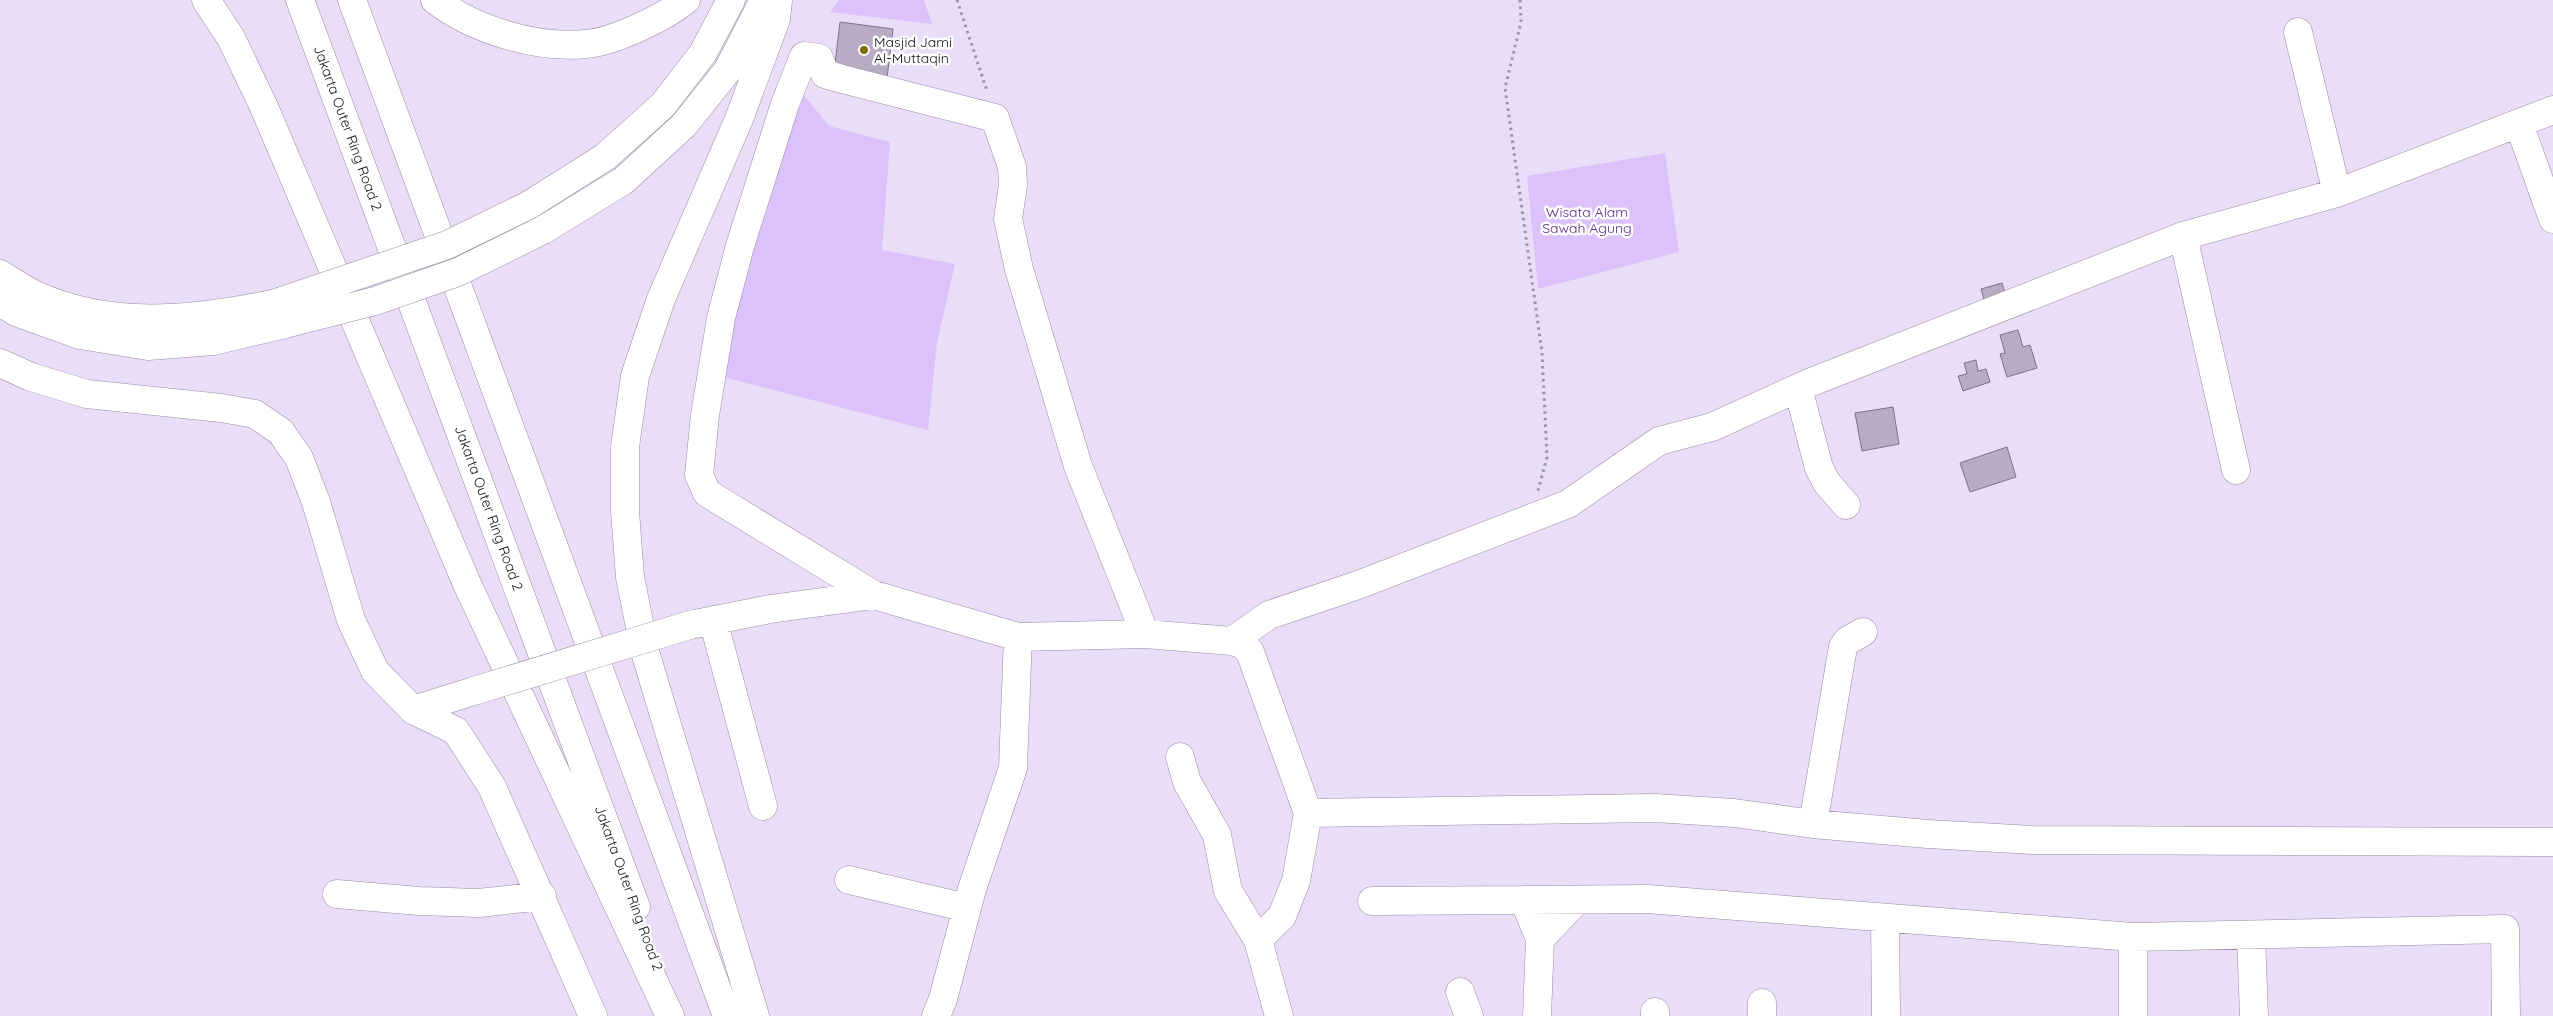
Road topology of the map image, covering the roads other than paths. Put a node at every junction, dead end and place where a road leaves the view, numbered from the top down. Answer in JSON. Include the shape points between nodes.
{"nodes":[{"id":1,"x":206,"y":0,"type":"edge"},
{"id":2,"x":300,"y":0,"type":"edge"},
{"id":3,"x":352,"y":0,"type":"edge"},
{"id":4,"x":435,"y":0,"type":"edge"},
{"id":5,"x":686,"y":0,"type":"edge"},
{"id":6,"x":731,"y":0,"type":"edge"},
{"id":7,"x":764,"y":0,"type":"edge"},
{"id":8,"x":778,"y":0,"type":"edge"},
{"id":9,"x":2298,"y":32,"type":"dead end"},
{"id":10,"x":2553,"y":110,"type":"edge"},
{"id":11,"x":2519,"y":124,"type":"junction"},
{"id":12,"x":2337,"y":193,"type":"junction"},
{"id":13,"x":2553,"y":219,"type":"edge"},
{"id":14,"x":2183,"y":236,"type":"junction"},
{"id":15,"x":0,"y":274,"type":"edge"},
{"id":16,"x":0,"y":302,"type":"edge"},
{"id":17,"x":279,"y":314,"type":"junction"},
{"id":18,"x":0,"y":363,"type":"edge"},
{"id":19,"x":1798,"y":388,"type":"junction"},
{"id":20,"x":2236,"y":470,"type":"dead end"},
{"id":21,"x":1846,"y":505,"type":"dead end"},
{"id":22,"x":874,"y":595,"type":"junction"},
{"id":23,"x":703,"y":622,"type":"junction"},
{"id":24,"x":1863,"y":632,"type":"dead end"},
{"id":25,"x":1145,"y":634,"type":"junction"},
{"id":26,"x":1018,"y":637,"type":"junction"},
{"id":27,"x":1232,"y":640,"type":"junction"},
{"id":28,"x":413,"y":710,"type":"junction"},
{"id":29,"x":1180,"y":757,"type":"dead end"},
{"id":30,"x":763,"y":806,"type":"dead end"},
{"id":31,"x":1308,"y":813,"type":"junction"},
{"id":32,"x":1813,"y":824,"type":"junction"},
{"id":33,"x":2553,"y":842,"type":"edge"},
{"id":34,"x":849,"y":880,"type":"dead end"},
{"id":35,"x":337,"y":894,"type":"dead end"},
{"id":36,"x":542,"y":896,"type":"junction"},
{"id":37,"x":1524,"y":900,"type":"junction"},
{"id":38,"x":1577,"y":900,"type":"junction"},
{"id":39,"x":1372,"y":901,"type":"dead end"},
{"id":40,"x":967,"y":908,"type":"junction"},
{"id":41,"x":1885,"y":919,"type":"junction"},
{"id":42,"x":2251,"y":935,"type":"junction"},
{"id":43,"x":2133,"y":937,"type":"junction"},
{"id":44,"x":1540,"y":939,"type":"junction"},
{"id":45,"x":1258,"y":940,"type":"junction"},
{"id":46,"x":593,"y":1016,"type":"edge"},
{"id":47,"x":670,"y":1016,"type":"edge"},
{"id":48,"x":677,"y":1016,"type":"edge"},
{"id":49,"x":727,"y":1016,"type":"edge"},
{"id":50,"x":754,"y":1016,"type":"edge"},
{"id":51,"x":936,"y":1016,"type":"edge"},
{"id":52,"x":1279,"y":1016,"type":"edge"},
{"id":53,"x":1537,"y":1016,"type":"edge"},
{"id":54,"x":1886,"y":1016,"type":"edge"},
{"id":55,"x":2133,"y":1016,"type":"edge"},
{"id":56,"x":2254,"y":1016,"type":"edge"},
{"id":57,"x":2506,"y":1016,"type":"edge"}],
"edges":[{"from":1,"to":47,"type":"main road","via":[[231,38],[264,107],[468,586]]},
{"from":2,"to":48,"type":"main road","name":"Jakarta Outer Ring Road 2"},
{"from":3,"to":49,"type":"main road"},
{"from":4,"to":5,"type":"main road","via":[[451,12],[531,43],[587,44],[642,27]]},
{"from":6,"to":17,"type":"main road","bridge":true,"via":[[703,53],[662,105],[605,157],[529,205],[447,245]]},
{"from":7,"to":17,"type":"main road","bridge":true,"via":[[728,70],[684,125],[623,181],[543,230],[449,275],[375,301]]},
{"from":8,"to":50,"type":"main road","via":[[776,19],[739,119],[661,299],[635,376],[625,446],[630,577],[644,652]]},
{"from":9,"to":12,"type":"main road"},
{"from":10,"to":11,"type":"main road"},
{"from":11,"to":12,"type":"main road"},
{"from":11,"to":13,"type":"main road"},
{"from":12,"to":14,"type":"main road"},
{"from":14,"to":19,"type":"main road"},
{"from":14,"to":20,"type":"main road"},
{"from":15,"to":17,"type":"main road","via":[[33,294],[89,313],[152,320]]},
{"from":16,"to":17,"type":"main road","via":[[16,312],[80,335],[148,346],[213,341]]},
{"from":18,"to":28,"type":"main road","via":[[31,377],[86,394],[255,414],[281,432],[299,458],[316,502],[355,629],[375,670]]},
{"from":19,"to":21,"type":"main road","via":[[1819,468],[1827,484]]},
{"from":19,"to":27,"type":"main road","via":[[1712,427],[1658,441],[1568,504],[1358,585],[1269,615]]},
{"from":22,"to":23,"type":"main road"},
{"from":22,"to":25,"type":"main road","via":[[708,493],[699,475],[721,318],[740,246],[785,104],[804,56],[820,58],[826,74],[834,77],[995,118],[1012,167],[1008,219],[1019,269],[1078,466]]},
{"from":22,"to":26,"type":"main road"},
{"from":23,"to":28,"type":"main road","bridge":true},
{"from":23,"to":30,"type":"main road"},
{"from":24,"to":32,"type":"main road","via":[[1843,647]]},
{"from":25,"to":26,"type":"main road"},
{"from":25,"to":27,"type":"main road"},
{"from":26,"to":40,"type":"main road","via":[[1013,768]]},
{"from":27,"to":31,"type":"main road","via":[[1250,652]]},
{"from":28,"to":36,"type":"main road","via":[[456,731],[492,787]]},
{"from":29,"to":45,"type":"main road","via":[[1188,782],[1218,835],[1228,891]]},
{"from":31,"to":32,"type":"main road","via":[[1655,808],[1734,813]]},
{"from":31,"to":45,"type":"main road","via":[[1296,881],[1277,923]]},
{"from":32,"to":33,"type":"main road","via":[[2032,840]]},
{"from":34,"to":40,"type":"main road"},
{"from":35,"to":36,"type":"main road","via":[[479,902]]},
{"from":36,"to":46,"type":"main road"},
{"from":37,"to":38,"type":"main road"},
{"from":37,"to":39,"type":"main road"},
{"from":37,"to":44,"type":"main road"},
{"from":38,"to":41,"type":"main road","via":[[1647,899]]},
{"from":38,"to":44,"type":"main road"},
{"from":40,"to":51,"type":"main road"},
{"from":41,"to":43,"type":"main road"},
{"from":41,"to":54,"type":"main road"},
{"from":42,"to":43,"type":"main road"},
{"from":42,"to":56,"type":"main road"},
{"from":42,"to":57,"type":"main road","via":[[2505,929]]},
{"from":43,"to":55,"type":"main road"},
{"from":44,"to":53,"type":"main road"},
{"from":45,"to":52,"type":"main road"}]}
